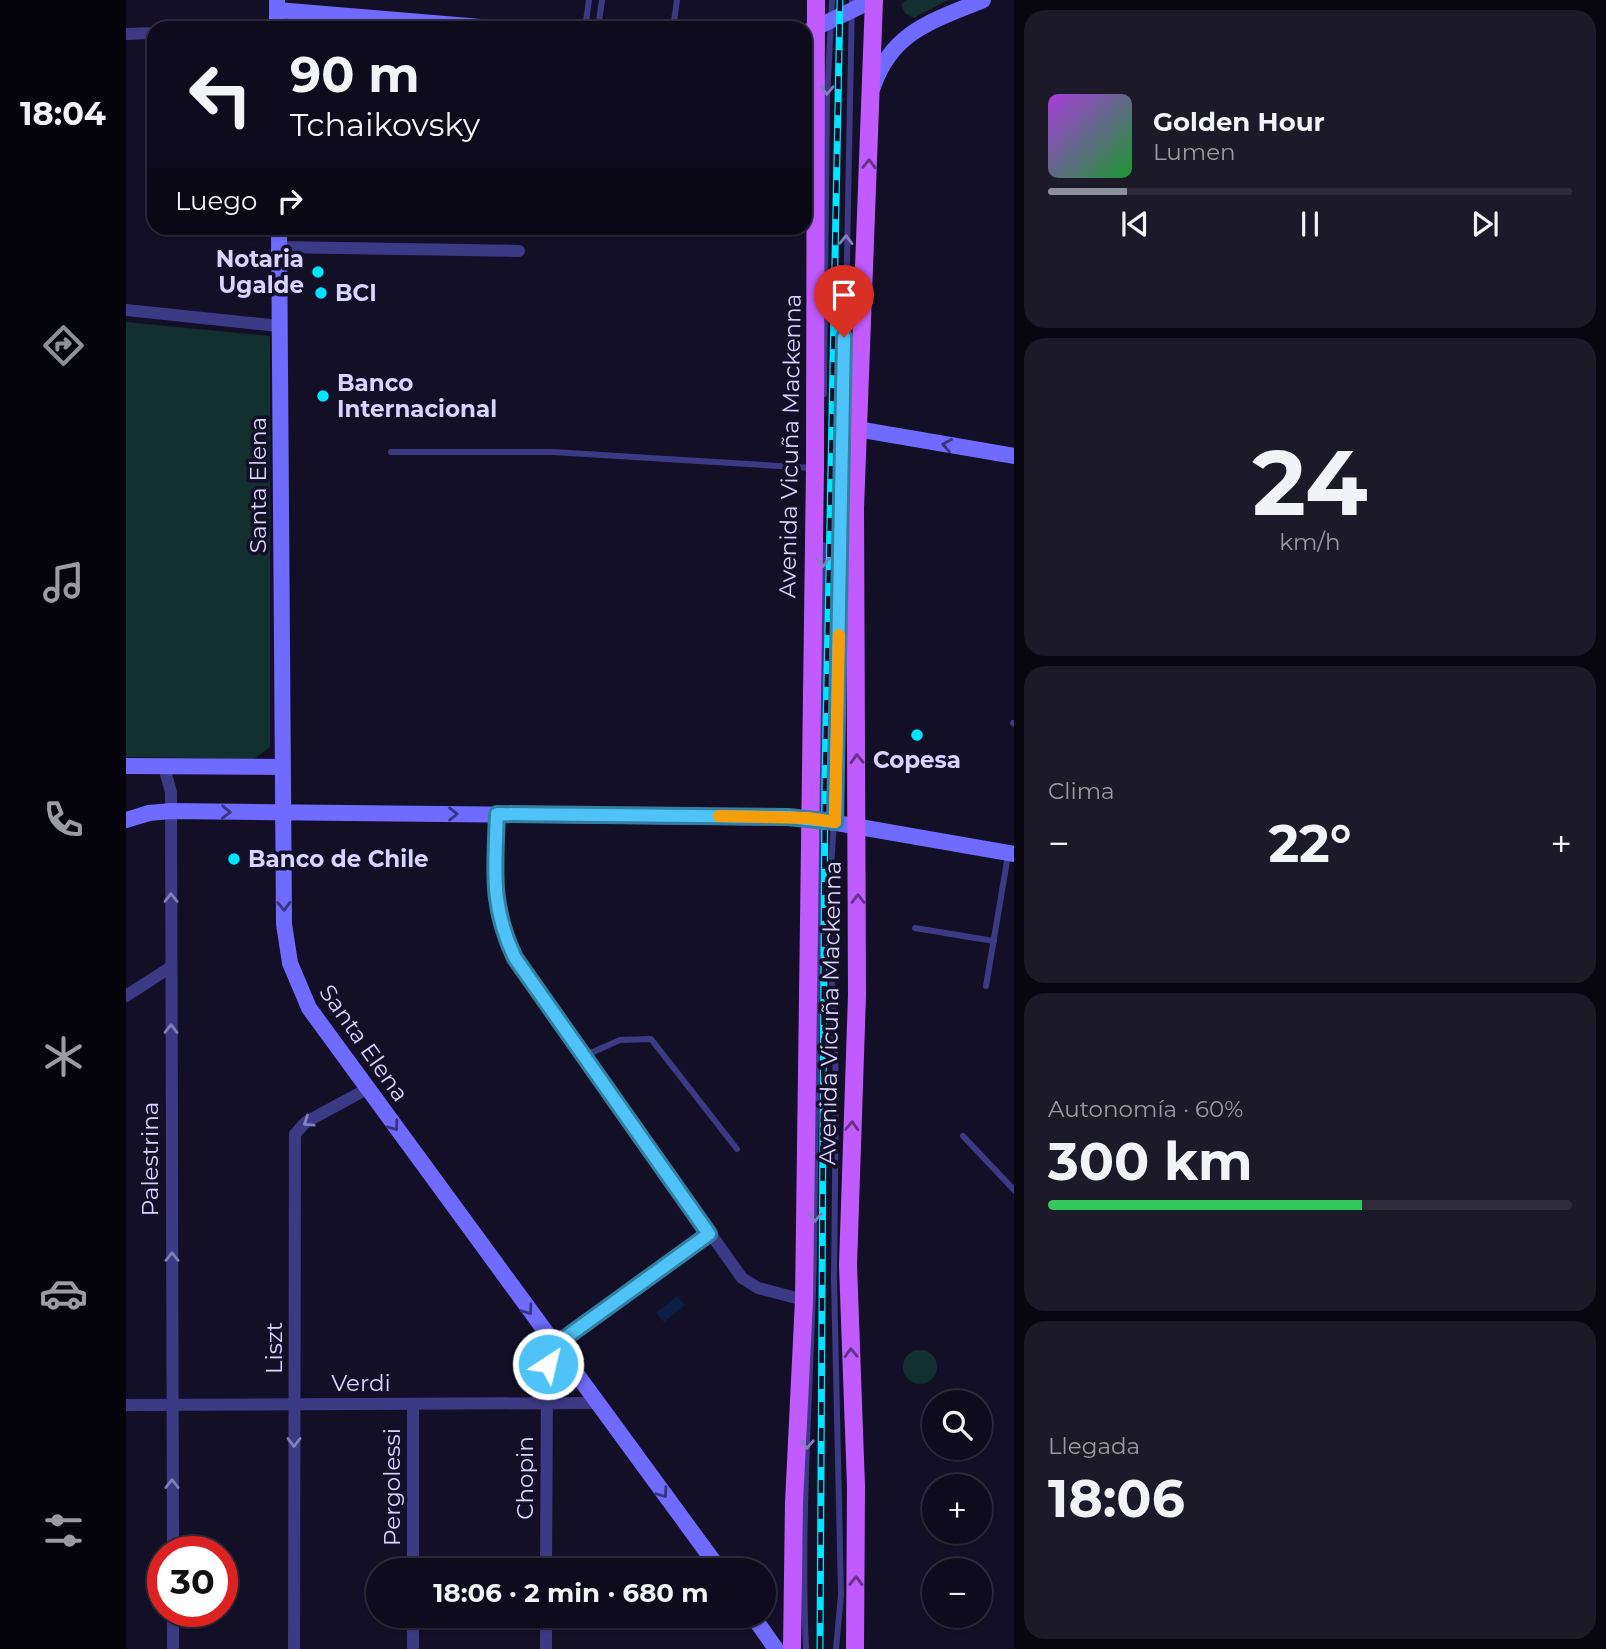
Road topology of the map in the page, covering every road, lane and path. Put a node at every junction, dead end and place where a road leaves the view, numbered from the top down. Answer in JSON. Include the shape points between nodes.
{"nodes":[{"id":1,"x":589,"y":0,"type":"edge"},
{"id":2,"x":602,"y":0,"type":"edge"},
{"id":3,"x":677,"y":0,"type":"edge"},
{"id":4,"x":816,"y":0,"type":"edge"},
{"id":5,"x":832,"y":0,"type":"edge"},
{"id":6,"x":874,"y":0,"type":"edge"},
{"id":7,"x":983,"y":0,"type":"edge"},
{"id":8,"x":277,"y":5,"type":"edge"},
{"id":9,"x":852,"y":6,"type":"edge"},
{"id":10,"x":344,"y":21,"type":"edge"},
{"id":11,"x":586,"y":21,"type":"edge"},
{"id":12,"x":599,"y":21,"type":"edge"},
{"id":13,"x":674,"y":21,"type":"edge"},
{"id":14,"x":818,"y":28,"type":"edge"},
{"id":15,"x":147,"y":33,"type":"edge"},
{"id":16,"x":126,"y":34,"type":"edge"},
{"id":17,"x":870,"y":96,"type":"junction"},
{"id":18,"x":279,"y":235,"type":"edge"},
{"id":19,"x":279,"y":247,"type":"junction"},
{"id":20,"x":519,"y":251,"type":"dead end"},
{"id":21,"x":126,"y":310,"type":"edge"},
{"id":22,"x":279,"y":326,"type":"junction"},
{"id":23,"x":857,"y":429,"type":"junction"},
{"id":24,"x":391,"y":452,"type":"dead end"},
{"id":25,"x":1014,"y":456,"type":"edge"},
{"id":26,"x":815,"y":468,"type":"junction"},
{"id":27,"x":126,"y":766,"type":"edge"},
{"id":28,"x":164,"y":767,"type":"junction"},
{"id":29,"x":282,"y":767,"type":"junction"},
{"id":30,"x":164,"y":811,"type":"junction"},
{"id":31,"x":282,"y":813,"type":"junction"},
{"id":32,"x":497,"y":814,"type":"junction"},
{"id":33,"x":126,"y":820,"type":"edge"},
{"id":34,"x":821,"y":820,"type":"junction"},
{"id":35,"x":858,"y":827,"type":"junction"},
{"id":36,"x":1011,"y":853,"type":"edge"},
{"id":37,"x":915,"y":928,"type":"dead end"},
{"id":38,"x":994,"y":941,"type":"junction"},
{"id":39,"x":171,"y":967,"type":"junction"},
{"id":40,"x":986,"y":986,"type":"dead end"},
{"id":41,"x":126,"y":996,"type":"edge"},
{"id":42,"x":584,"y":1056,"type":"junction"},
{"id":43,"x":368,"y":1089,"type":"junction"},
{"id":44,"x":963,"y":1136,"type":"dead end"},
{"id":45,"x":737,"y":1149,"type":"dead end"},
{"id":46,"x":1014,"y":1191,"type":"edge"},
{"id":47,"x":709,"y":1234,"type":"junction"},
{"id":48,"x":804,"y":1300,"type":"junction"},
{"id":49,"x":554,"y":1346,"type":"junction"},
{"id":50,"x":546,"y":1403,"type":"junction"},
{"id":51,"x":597,"y":1403,"type":"junction"},
{"id":52,"x":172,"y":1404,"type":"junction"},
{"id":53,"x":295,"y":1404,"type":"junction"},
{"id":54,"x":413,"y":1404,"type":"junction"},
{"id":55,"x":126,"y":1405,"type":"edge"},
{"id":56,"x":173,"y":1536,"type":"edge"},
{"id":57,"x":413,"y":1558,"type":"edge"},
{"id":58,"x":546,"y":1558,"type":"edge"},
{"id":59,"x":711,"y":1558,"type":"edge"},
{"id":60,"x":173,"y":1627,"type":"edge"},
{"id":61,"x":413,"y":1628,"type":"edge"},
{"id":62,"x":546,"y":1628,"type":"edge"},
{"id":63,"x":761,"y":1628,"type":"edge"},
{"id":64,"x":173,"y":1649,"type":"edge"},
{"id":65,"x":294,"y":1649,"type":"edge"},
{"id":66,"x":413,"y":1649,"type":"edge"},
{"id":67,"x":546,"y":1649,"type":"edge"},
{"id":68,"x":776,"y":1649,"type":"edge"},
{"id":69,"x":792,"y":1649,"type":"edge"},
{"id":70,"x":806,"y":1649,"type":"edge"},
{"id":71,"x":836,"y":1649,"type":"edge"},
{"id":72,"x":855,"y":1649,"type":"edge"}],
"edges":[{"from":1,"to":11,"type":"lane"},
{"from":2,"to":12,"type":"lane"},
{"from":3,"to":13,"type":"lane"},
{"from":4,"to":14,"type":"main road","name":"Avenida Vicuña Mackenna"},
{"from":5,"to":14,"type":"lane"},
{"from":6,"to":9,"type":"main road"},
{"from":6,"to":17,"type":"main road","name":"Avenida Vicuña Mackenna"},
{"from":7,"to":17,"type":"main road","via":[[918,29],[895,45],[882,63]]},
{"from":8,"to":10,"type":"main road"},
{"from":9,"to":14,"type":"main road"},
{"from":34,"to":9,"type":"lane","one_way":true},
{"from":14,"to":26,"type":"main road","name":"Avenida Vicuña Mackenna"},
{"from":14,"to":34,"type":"lane","one_way":true,"via":[[827,99]]},
{"from":15,"to":16,"type":"street"},
{"from":23,"to":17,"type":"main road","name":"Avenida Vicuña Mackenna","one_way":true},
{"from":18,"to":19,"type":"main road","name":"Santa Elena"},
{"from":19,"to":20,"type":"street"},
{"from":19,"to":22,"type":"main road","name":"Santa Elena"},
{"from":21,"to":22,"type":"street"},
{"from":22,"to":29,"type":"main road","name":"Santa Elena"},
{"from":25,"to":23,"type":"main road","one_way":true},
{"from":35,"to":23,"type":"main road","name":"Avenida Vicuña Mackenna","one_way":true,"via":[[854,668]]},
{"from":24,"to":26,"type":"lane","via":[[553,452]]},
{"from":26,"to":34,"type":"main road","name":"Avenida Vicuña Mackenna"},
{"from":27,"to":28,"type":"main road"},
{"from":28,"to":29,"type":"main road"},
{"from":28,"to":30,"type":"street","name":"Palestrina","via":[[169,779]]},
{"from":29,"to":31,"type":"main road","name":"Santa Elena"},
{"from":30,"to":31,"type":"main road","one_way":true},
{"from":30,"to":33,"type":"main road"},
{"from":39,"to":30,"type":"street","name":"Palestrina","one_way":true},
{"from":31,"to":32,"type":"main road","one_way":true},
{"from":31,"to":43,"type":"main road","name":"Santa Elena","one_way":true,"via":[[284,923],[290,963],[309,1008]]},
{"from":32,"to":34,"type":"main road"},
{"from":32,"to":42,"type":"street","via":[[495,904],[502,932]]},
{"from":34,"to":35,"type":"main road"},
{"from":34,"to":48,"type":"main road","name":"Avenida Vicuña Mackenna"},
{"from":34,"to":70,"type":"lane","one_way":true,"via":[[805,1502]]},
{"from":34,"to":71,"type":"lane","via":[[836,1081],[834,1279],[841,1595]]},
{"from":35,"to":36,"type":"main road"},
{"from":72,"to":35,"type":"main road","name":"Avenida Vicuña Mackenna","one_way":true,"via":[[856,1486],[848,1252]]},
{"from":36,"to":38,"type":"lane"},
{"from":37,"to":38,"type":"lane"},
{"from":38,"to":40,"type":"lane"},
{"from":39,"to":41,"type":"street"},
{"from":52,"to":39,"type":"street","name":"Palestrina","one_way":true},
{"from":42,"to":45,"type":"lane","via":[[620,1040],[651,1039]]},
{"from":42,"to":47,"type":"street"},
{"from":43,"to":49,"type":"main road","name":"Santa Elena","one_way":true},
{"from":43,"to":53,"type":"street","name":"Liszt","one_way":true,"via":[[306,1122],[295,1134]]},
{"from":44,"to":46,"type":"lane"},
{"from":47,"to":48,"type":"street","via":[[742,1278],[772,1293]]},
{"from":47,"to":49,"type":"street"},
{"from":48,"to":69,"type":"main road","name":"Avenida Vicuña Mackenna"},
{"from":49,"to":50,"type":"street","name":"Chopin"},
{"from":49,"to":51,"type":"main road","name":"Santa Elena"},
{"from":50,"to":51,"type":"street","name":"Verdi"},
{"from":50,"to":54,"type":"street","name":"Verdi"},
{"from":50,"to":58,"type":"street","name":"Chopin"},
{"from":51,"to":59,"type":"main road","name":"Santa Elena","one_way":true},
{"from":52,"to":53,"type":"street","name":"Verdi"},
{"from":52,"to":55,"type":"street","name":"Verdi"},
{"from":56,"to":52,"type":"street","name":"Palestrina","one_way":true},
{"from":53,"to":54,"type":"street","name":"Verdi"},
{"from":53,"to":65,"type":"street","name":"Liszt","one_way":true},
{"from":54,"to":57,"type":"street","name":"Pergolessi"},
{"from":60,"to":64,"type":"street"},
{"from":61,"to":66,"type":"street"},
{"from":62,"to":67,"type":"street"},
{"from":63,"to":68,"type":"main road"}]}
